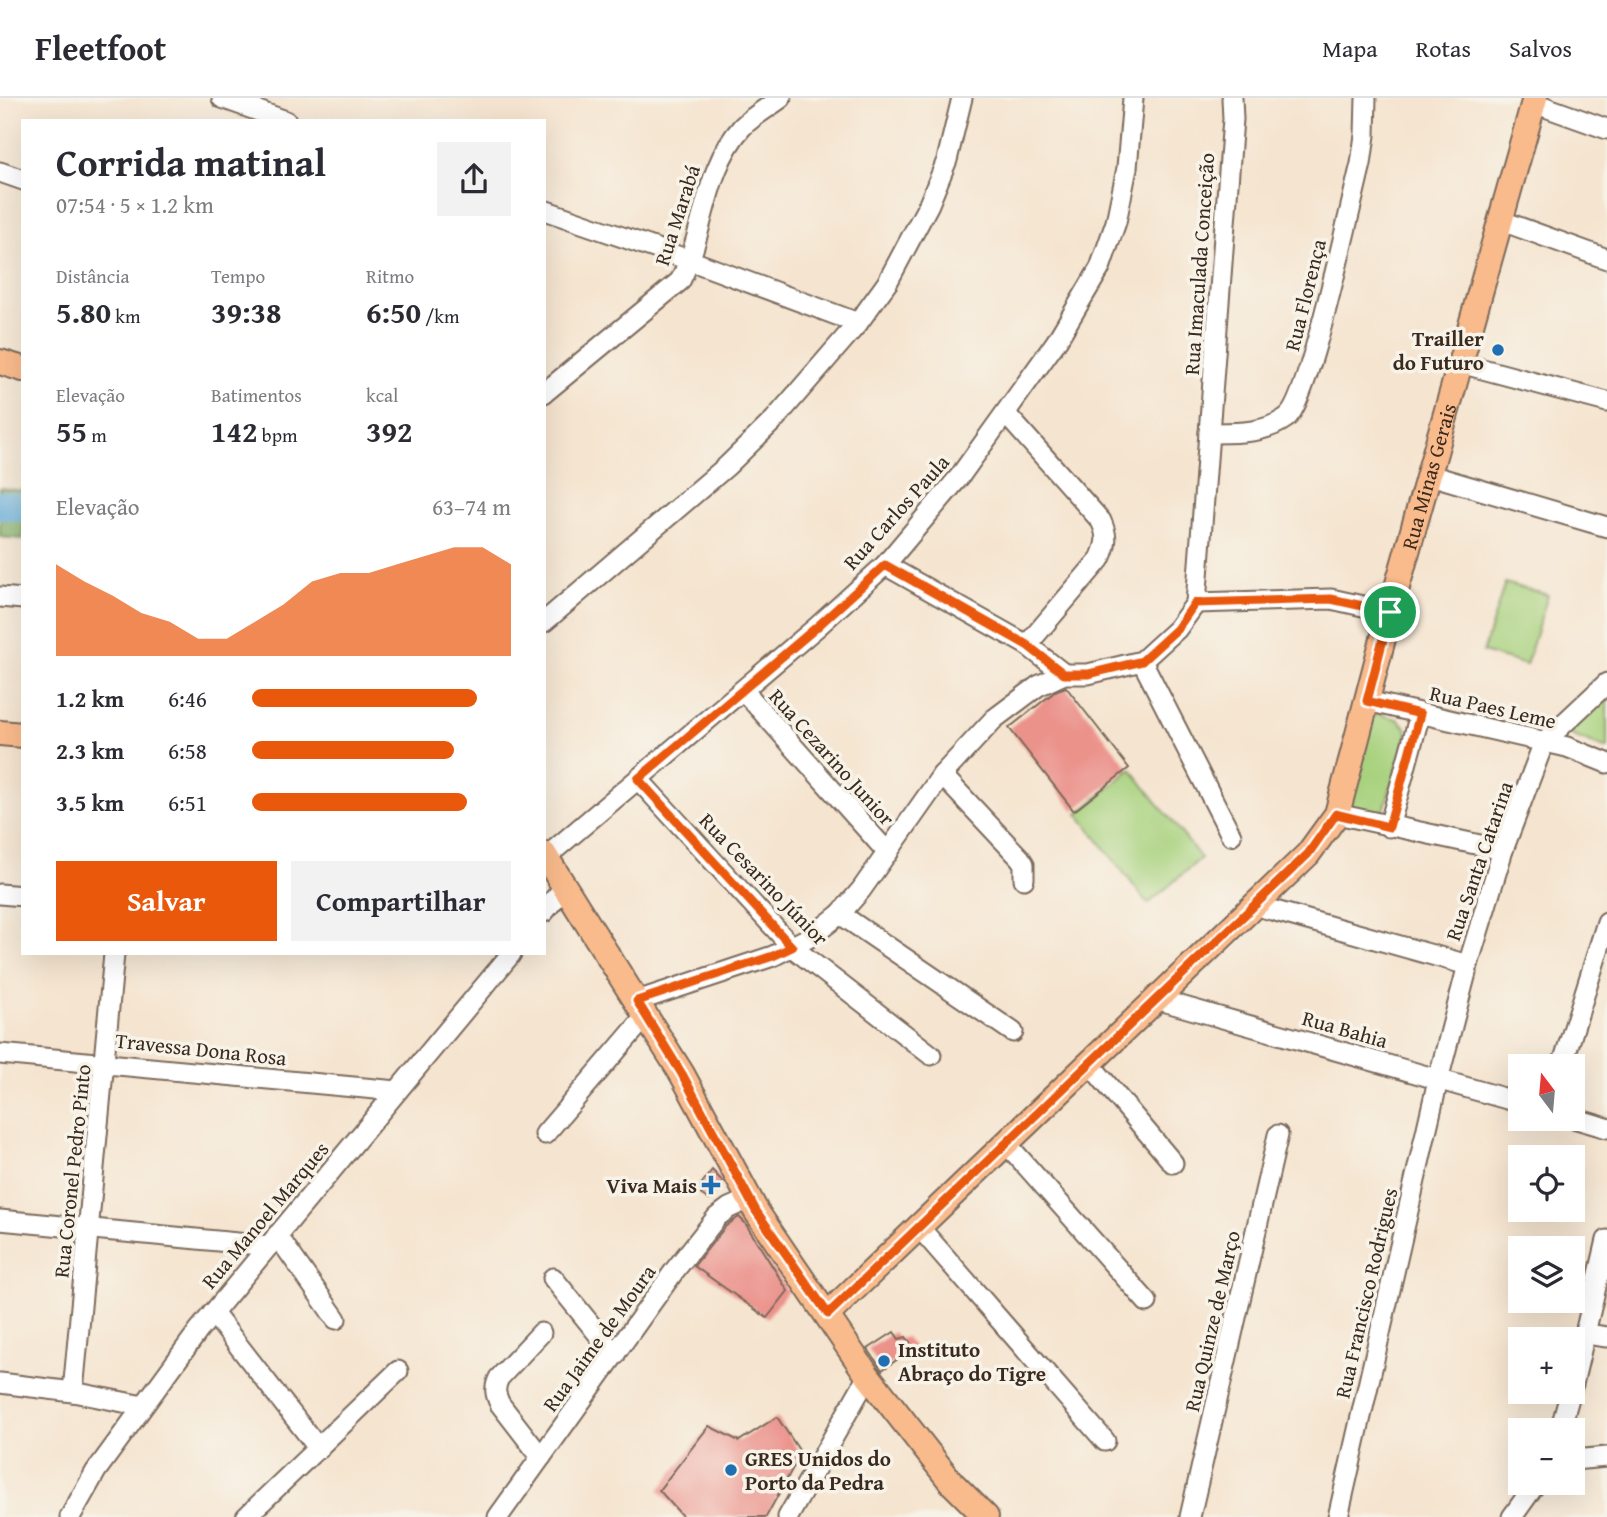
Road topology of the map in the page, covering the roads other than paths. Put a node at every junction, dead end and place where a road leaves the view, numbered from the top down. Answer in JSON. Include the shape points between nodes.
{"nodes":[{"id":1,"x":222,"y":98,"type":"edge"},
{"id":2,"x":781,"y":98,"type":"edge"},
{"id":3,"x":962,"y":98,"type":"edge"},
{"id":4,"x":1133,"y":98,"type":"edge"},
{"id":5,"x":1232,"y":98,"type":"edge"},
{"id":6,"x":1366,"y":98,"type":"edge"},
{"id":7,"x":1534,"y":100,"type":"edge"},
{"id":8,"x":280,"y":119,"type":"edge"},
{"id":9,"x":1607,"y":129,"type":"edge"},
{"id":10,"x":0,"y":172,"type":"edge"},
{"id":11,"x":21,"y":179,"type":"edge"},
{"id":12,"x":546,"y":211,"type":"edge"},
{"id":13,"x":1502,"y":221,"type":"junction"},
{"id":14,"x":1607,"y":259,"type":"edge"},
{"id":15,"x":689,"y":260,"type":"junction"},
{"id":16,"x":859,"y":323,"type":"junction"},
{"id":17,"x":0,"y":362,"type":"edge"},
{"id":18,"x":1460,"y":363,"type":"junction"},
{"id":19,"x":21,"y":368,"type":"edge"},
{"id":20,"x":546,"y":391,"type":"edge"},
{"id":21,"x":1607,"y":402,"type":"edge"},
{"id":22,"x":1006,"y":414,"type":"junction"},
{"id":23,"x":1209,"y":433,"type":"junction"},
{"id":24,"x":1430,"y":475,"type":"junction"},
{"id":25,"x":1607,"y":527,"type":"edge"},
{"id":26,"x":885,"y":565,"type":"junction"},
{"id":27,"x":0,"y":597,"type":"edge"},
{"id":28,"x":21,"y":599,"type":"edge"},
{"id":29,"x":1195,"y":603,"type":"junction"},
{"id":30,"x":1390,"y":612,"type":"junction"},
{"id":31,"x":546,"y":620,"type":"edge"},
{"id":32,"x":1027,"y":645,"type":"junction"},
{"id":33,"x":1142,"y":661,"type":"junction"},
{"id":34,"x":1064,"y":674,"type":"junction"},
{"id":35,"x":1607,"y":683,"type":"edge"},
{"id":36,"x":743,"y":690,"type":"junction"},
{"id":37,"x":1367,"y":701,"type":"junction"},
{"id":38,"x":1420,"y":714,"type":"junction"},
{"id":39,"x":0,"y":733,"type":"edge"},
{"id":40,"x":21,"y":735,"type":"edge"},
{"id":41,"x":1544,"y":742,"type":"junction"},
{"id":42,"x":1607,"y":763,"type":"edge"},
{"id":43,"x":943,"y":775,"type":"junction"},
{"id":44,"x":638,"y":779,"type":"junction"},
{"id":45,"x":1336,"y":814,"type":"junction"},
{"id":46,"x":1389,"y":827,"type":"junction"},
{"id":47,"x":1231,"y":835,"type":"dead end"},
{"id":48,"x":1503,"y":850,"type":"junction"},
{"id":49,"x":888,"y":853,"type":"junction"},
{"id":50,"x":546,"y":855,"type":"edge"},
{"id":51,"x":546,"y":858,"type":"edge"},
{"id":52,"x":1024,"y":879,"type":"dead end"},
{"id":53,"x":565,"y":887,"type":"junction"},
{"id":54,"x":0,"y":894,"type":"edge"},
{"id":55,"x":21,"y":896,"type":"edge"},
{"id":56,"x":1254,"y":905,"type":"junction"},
{"id":57,"x":546,"y":910,"type":"edge"},
{"id":58,"x":840,"y":914,"type":"junction"},
{"id":59,"x":1607,"y":922,"type":"edge"},
{"id":60,"x":792,"y":947,"type":"junction"},
{"id":61,"x":114,"y":955,"type":"edge"},
{"id":62,"x":510,"y":955,"type":"edge"},
{"id":63,"x":1468,"y":965,"type":"junction"},
{"id":64,"x":1156,"y":999,"type":"junction"},
{"id":65,"x":642,"y":1008,"type":"junction"},
{"id":66,"x":1013,"y":1032,"type":"dead end"},
{"id":67,"x":0,"y":1054,"type":"edge"},
{"id":68,"x":1566,"y":1054,"type":"edge"},
{"id":69,"x":931,"y":1055,"type":"dead end"},
{"id":70,"x":106,"y":1063,"type":"junction"},
{"id":71,"x":1089,"y":1063,"type":"junction"},
{"id":72,"x":1438,"y":1080,"type":"junction"},
{"id":73,"x":397,"y":1091,"type":"junction"},
{"id":74,"x":1508,"y":1099,"type":"edge"},
{"id":75,"x":1586,"y":1122,"type":"edge"},
{"id":76,"x":1607,"y":1128,"type":"edge"},
{"id":77,"x":545,"y":1134,"type":"dead end"},
{"id":78,"x":1279,"y":1135,"type":"dead end"},
{"id":79,"x":1006,"y":1143,"type":"junction"},
{"id":80,"x":1173,"y":1163,"type":"dead end"},
{"id":81,"x":749,"y":1199,"type":"junction"},
{"id":82,"x":0,"y":1220,"type":"edge"},
{"id":83,"x":89,"y":1227,"type":"junction"},
{"id":84,"x":919,"y":1227,"type":"junction"},
{"id":85,"x":1607,"y":1240,"type":"edge"},
{"id":86,"x":273,"y":1241,"type":"junction"},
{"id":87,"x":553,"y":1279,"type":"dead end"},
{"id":88,"x":1147,"y":1302,"type":"dead end"},
{"id":89,"x":213,"y":1313,"type":"junction"},
{"id":90,"x":828,"y":1314,"type":"junction"},
{"id":91,"x":336,"y":1319,"type":"dead end"},
{"id":92,"x":541,"y":1333,"type":"dead end"},
{"id":93,"x":1586,"y":1334,"type":"junction"},
{"id":94,"x":1607,"y":1337,"type":"edge"},
{"id":95,"x":1585,"y":1338,"type":"edge"},
{"id":96,"x":615,"y":1354,"type":"junction"},
{"id":97,"x":398,"y":1371,"type":"dead end"},
{"id":98,"x":868,"y":1377,"type":"junction"},
{"id":99,"x":0,"y":1383,"type":"edge"},
{"id":100,"x":73,"y":1392,"type":"junction"},
{"id":101,"x":143,"y":1406,"type":"junction"},
{"id":102,"x":1105,"y":1441,"type":"dead end"},
{"id":103,"x":319,"y":1449,"type":"junction"},
{"id":104,"x":541,"y":1457,"type":"junction"},
{"id":105,"x":1607,"y":1457,"type":"edge"},
{"id":106,"x":1585,"y":1459,"type":"edge"},
{"id":107,"x":1528,"y":1495,"type":"edge"},
{"id":108,"x":70,"y":1517,"type":"edge"},
{"id":109,"x":246,"y":1517,"type":"edge"},
{"id":110,"x":498,"y":1517,"type":"edge"},
{"id":111,"x":788,"y":1517,"type":"edge"},
{"id":112,"x":986,"y":1517,"type":"edge"},
{"id":113,"x":1190,"y":1517,"type":"edge"},
{"id":114,"x":1338,"y":1517,"type":"edge"},
{"id":115,"x":1512,"y":1517,"type":"edge"}],
"edges":[{"from":1,"to":8,"type":"street"},
{"from":2,"to":15,"type":"street","name":"Rua Marabá","via":[[744,125],[720,160]]},
{"from":3,"to":16,"type":"street","via":[[947,160],[929,204],[887,283]]},
{"from":4,"to":22,"type":"street","name":"Rua Carlos Paula","via":[[1127,168],[1100,268]]},
{"from":5,"to":23,"type":"street","name":"Rua Imaculada Conceição"},
{"from":6,"to":23,"type":"street","name":"Rua Florença","via":[[1361,164],[1300,401],[1288,418],[1266,428]]},
{"from":7,"to":9,"type":"street"},
{"from":7,"to":13,"type":"main road","name":"Rua Minas Gerais"},
{"from":10,"to":11,"type":"street"},
{"from":12,"to":15,"type":"street"},
{"from":13,"to":14,"type":"street"},
{"from":13,"to":18,"type":"main road","name":"Rua Minas Gerais"},
{"from":15,"to":16,"type":"street"},
{"from":15,"to":20,"type":"street","name":"Rua Marabá","via":[[680,281]]},
{"from":16,"to":31,"type":"street","via":[[727,466]]},
{"from":17,"to":19,"type":"main road"},
{"from":18,"to":21,"type":"street"},
{"from":18,"to":24,"type":"main road","name":"Rua Minas Gerais"},
{"from":22,"to":26,"type":"street","name":"Rua Carlos Paula"},
{"from":22,"to":32,"type":"street","via":[[1101,521],[1107,534],[1100,559]]},
{"from":23,"to":29,"type":"street","name":"Rua Imaculada Conceição"},
{"from":24,"to":25,"type":"street"},
{"from":24,"to":30,"type":"main road","name":"Rua Minas Gerais"},
{"from":26,"to":32,"type":"street"},
{"from":26,"to":36,"type":"street","name":"Rua Carlos Paula"},
{"from":27,"to":28,"type":"street"},
{"from":29,"to":30,"type":"street","via":[[1331,599]]},
{"from":29,"to":33,"type":"street","via":[[1177,629]]},
{"from":30,"to":37,"type":"main road","name":"Rua Minas Gerais"},
{"from":32,"to":34,"type":"street"},
{"from":33,"to":34,"type":"street","via":[[1088,674]]},
{"from":33,"to":47,"type":"street"},
{"from":34,"to":43,"type":"street","via":[[1038,686],[994,719]]},
{"from":35,"to":41,"type":"street","name":"Rua Santa Catarina"},
{"from":36,"to":44,"type":"street","name":"Rua Carlos Paula"},
{"from":36,"to":49,"type":"street","name":"Rua Cezarino Junior"},
{"from":37,"to":38,"type":"street","name":"Rua Paes Leme"},
{"from":37,"to":45,"type":"main road","name":"Rua Minas Gerais"},
{"from":38,"to":41,"type":"street","name":"Rua Paes Leme"},
{"from":38,"to":46,"type":"street"},
{"from":39,"to":40,"type":"main road"},
{"from":41,"to":42,"type":"street","name":"Rua Paes Leme"},
{"from":41,"to":48,"type":"street","name":"Rua Santa Catarina"},
{"from":43,"to":49,"type":"street"},
{"from":43,"to":52,"type":"street","via":[[1020,858]]},
{"from":44,"to":50,"type":"street","name":"Rua Carlos Paula"},
{"from":44,"to":60,"type":"street","name":"Rua Cesarino Júnior"},
{"from":45,"to":46,"type":"street"},
{"from":45,"to":56,"type":"main road","name":"Rua Minas Gerais","via":[[1308,854]]},
{"from":46,"to":48,"type":"street"},
{"from":48,"to":63,"type":"street","name":"Rua Santa Catarina"},
{"from":49,"to":58,"type":"street"},
{"from":51,"to":53,"type":"main road"},
{"from":53,"to":57,"type":"street"},
{"from":53,"to":65,"type":"main road"},
{"from":54,"to":55,"type":"street"},
{"from":56,"to":63,"type":"street"},
{"from":56,"to":64,"type":"main road","name":"Rua Minas Gerais"},
{"from":58,"to":60,"type":"street"},
{"from":58,"to":66,"type":"street"},
{"from":59,"to":68,"type":"street"},
{"from":60,"to":65,"type":"street"},
{"from":60,"to":69,"type":"street","name":"Rua Cesarino Júnior"},
{"from":61,"to":70,"type":"street","name":"Rua Coronel Pedro Pinto"},
{"from":62,"to":73,"type":"street","name":"Rua Manoel Marques"},
{"from":63,"to":72,"type":"street","name":"Rua Santa Catarina"},
{"from":64,"to":71,"type":"main road","name":"Rua Minas Gerais"},
{"from":64,"to":72,"type":"street","name":"Rua Bahia"},
{"from":65,"to":77,"type":"street"},
{"from":65,"to":81,"type":"main road"},
{"from":67,"to":70,"type":"street","name":"Travessa Dona Rosa"},
{"from":70,"to":73,"type":"street","name":"Travessa Dona Rosa"},
{"from":70,"to":83,"type":"street","name":"Rua Coronel Pedro Pinto"},
{"from":71,"to":79,"type":"main road","name":"Rua Minas Gerais"},
{"from":71,"to":80,"type":"street"},
{"from":72,"to":74,"type":"street","name":"Rua Bahia"},
{"from":72,"to":114,"type":"street","name":"Rua Francisco Rodrigues"},
{"from":73,"to":86,"type":"street","name":"Rua Manoel Marques"},
{"from":75,"to":76,"type":"street"},
{"from":78,"to":113,"type":"street","name":"Rua Quinze de Março"},
{"from":79,"to":84,"type":"main road","name":"Rua Minas Gerais"},
{"from":79,"to":88,"type":"street"},
{"from":81,"to":90,"type":"main road"},
{"from":81,"to":96,"type":"street","name":"Rua Jaime de Moura","via":[[717,1217]]},
{"from":82,"to":83,"type":"street"},
{"from":83,"to":86,"type":"street"},
{"from":83,"to":100,"type":"street","name":"Rua Coronel Pedro Pinto"},
{"from":84,"to":90,"type":"main road","name":"Rua Minas Gerais"},
{"from":84,"to":102,"type":"street"},
{"from":85,"to":93,"type":"street"},
{"from":86,"to":89,"type":"street","name":"Rua Manoel Marques"},
{"from":86,"to":91,"type":"street"},
{"from":87,"to":96,"type":"street"},
{"from":89,"to":101,"type":"street","name":"Rua Manoel Marques"},
{"from":89,"to":103,"type":"street"},
{"from":90,"to":98,"type":"main road"},
{"from":92,"to":104,"type":"street","via":[[495,1387],[500,1404]]},
{"from":93,"to":94,"type":"street"},
{"from":93,"to":95,"type":"street"},
{"from":96,"to":104,"type":"street","name":"Rua Jaime de Moura"},
{"from":97,"to":103,"type":"street"},
{"from":98,"to":111,"type":"street"},
{"from":98,"to":112,"type":"main road","via":[[952,1483]]},
{"from":99,"to":100,"type":"street"},
{"from":100,"to":101,"type":"street"},
{"from":101,"to":108,"type":"street","name":"Rua Manoel Marques","via":[[96,1471]]},
{"from":103,"to":109,"type":"street"},
{"from":104,"to":110,"type":"street","name":"Rua Jaime de Moura"},
{"from":105,"to":106,"type":"street"},
{"from":107,"to":115,"type":"street"}]}
